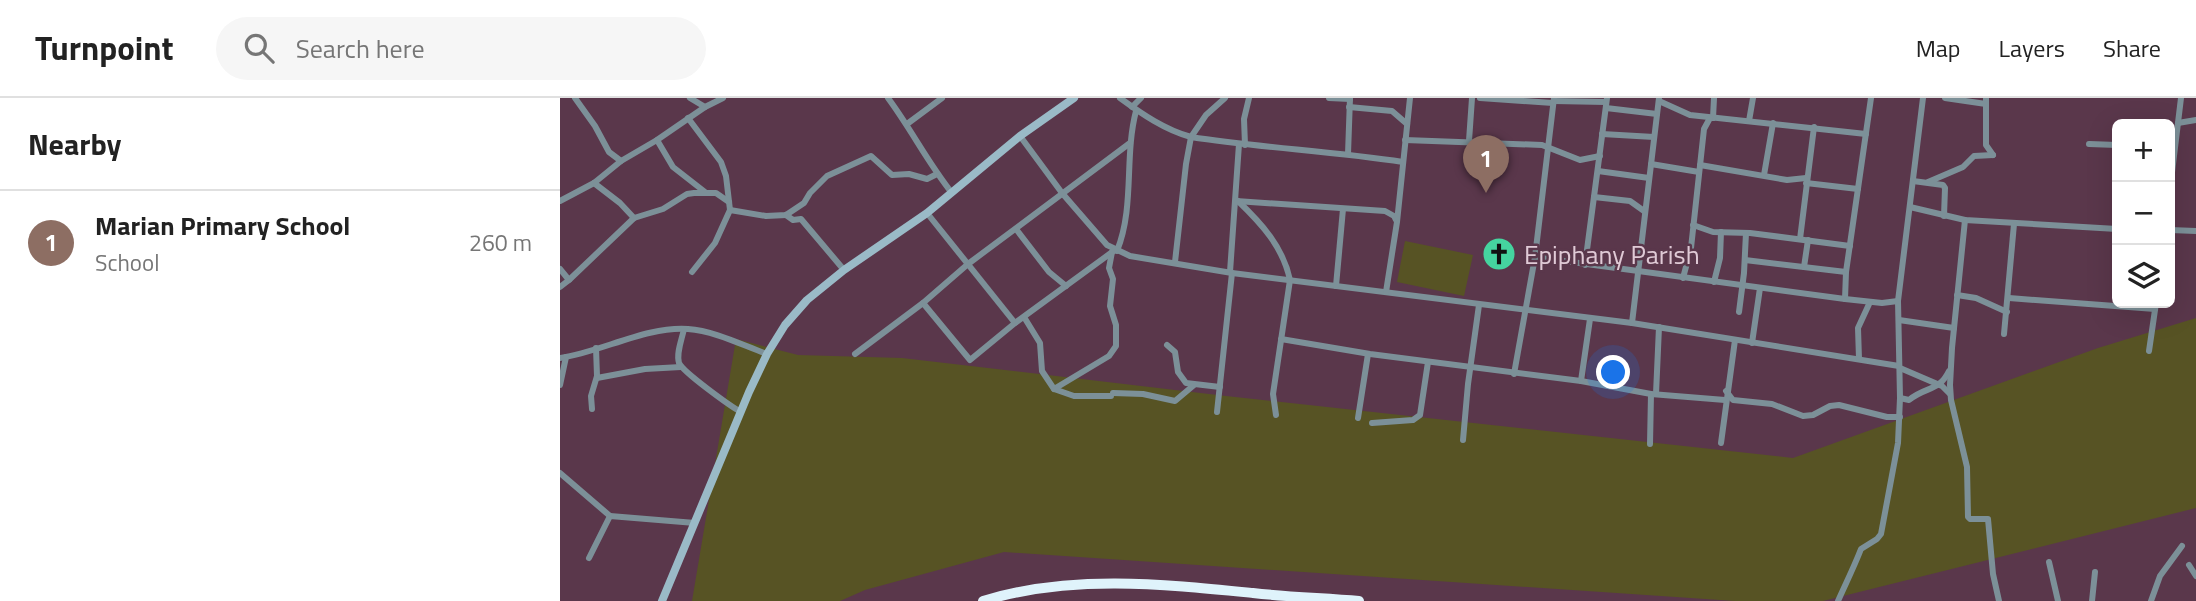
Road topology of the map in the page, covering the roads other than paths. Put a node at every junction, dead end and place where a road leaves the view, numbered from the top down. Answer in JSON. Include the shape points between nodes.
{"nodes":[{"id":1,"x":575,"y":98,"type":"edge"},
{"id":2,"x":690,"y":98,"type":"edge"},
{"id":3,"x":888,"y":98,"type":"edge"},
{"id":4,"x":942,"y":98,"type":"edge"},
{"id":5,"x":1074,"y":98,"type":"edge"},
{"id":6,"x":1119,"y":98,"type":"edge"},
{"id":7,"x":1141,"y":98,"type":"edge"},
{"id":8,"x":1225,"y":98,"type":"edge"},
{"id":9,"x":1249,"y":98,"type":"edge"},
{"id":10,"x":1329,"y":98,"type":"edge"},
{"id":11,"x":1410,"y":98,"type":"edge"},
{"id":12,"x":1472,"y":98,"type":"edge"},
{"id":13,"x":1480,"y":98,"type":"edge"},
{"id":14,"x":1714,"y":98,"type":"edge"},
{"id":15,"x":1754,"y":98,"type":"edge"},
{"id":16,"x":1871,"y":98,"type":"edge"},
{"id":17,"x":1923,"y":98,"type":"edge"},
{"id":18,"x":1945,"y":98,"type":"edge"},
{"id":19,"x":2181,"y":98,"type":"edge"},
{"id":20,"x":720,"y":99,"type":"edge"},
{"id":21,"x":1659,"y":100,"type":"edge"},
{"id":22,"x":1554,"y":101,"type":"edge"},
{"id":23,"x":1986,"y":101,"type":"edge"},
{"id":24,"x":1349,"y":102,"type":"edge"},
{"id":25,"x":1606,"y":103,"type":"edge"},
{"id":26,"x":705,"y":107,"type":"junction"},
{"id":27,"x":1134,"y":109,"type":"junction"},
{"id":28,"x":1657,"y":114,"type":"junction"},
{"id":29,"x":688,"y":118,"type":"junction"},
{"id":30,"x":1712,"y":118,"type":"junction"},
{"id":31,"x":2196,"y":120,"type":"edge"},
{"id":32,"x":1749,"y":121,"type":"junction"},
{"id":33,"x":1773,"y":123,"type":"junction"},
{"id":34,"x":2178,"y":123,"type":"junction"},
{"id":35,"x":907,"y":124,"type":"junction"},
{"id":36,"x":1407,"y":124,"type":"junction"},
{"id":37,"x":1814,"y":127,"type":"junction"},
{"id":38,"x":1602,"y":134,"type":"junction"},
{"id":39,"x":1866,"y":134,"type":"junction"},
{"id":40,"x":1020,"y":136,"type":"junction"},
{"id":41,"x":1191,"y":137,"type":"junction"},
{"id":42,"x":1654,"y":137,"type":"junction"},
{"id":43,"x":1405,"y":139,"type":"junction"},
{"id":44,"x":657,"y":140,"type":"junction"},
{"id":45,"x":2175,"y":140,"type":"edge"},
{"id":46,"x":1469,"y":141,"type":"junction"},
{"id":47,"x":1130,"y":143,"type":"junction"},
{"id":48,"x":2090,"y":144,"type":"dead end"},
{"id":49,"x":1242,"y":145,"type":"junction"},
{"id":50,"x":2112,"y":145,"type":"edge"},
{"id":51,"x":1547,"y":146,"type":"junction"},
{"id":52,"x":1348,"y":154,"type":"junction"},
{"id":53,"x":1600,"y":156,"type":"junction"},
{"id":54,"x":621,"y":161,"type":"junction"},
{"id":55,"x":1403,"y":162,"type":"junction"},
{"id":56,"x":1651,"y":164,"type":"junction"},
{"id":57,"x":1700,"y":168,"type":"junction"},
{"id":58,"x":1598,"y":171,"type":"junction"},
{"id":59,"x":937,"y":174,"type":"junction"},
{"id":60,"x":1764,"y":175,"type":"junction"},
{"id":61,"x":1649,"y":178,"type":"junction"},
{"id":62,"x":1806,"y":181,"type":"junction"},
{"id":63,"x":1913,"y":181,"type":"junction"},
{"id":64,"x":1928,"y":182,"type":"junction"},
{"id":65,"x":594,"y":183,"type":"junction"},
{"id":66,"x":1858,"y":189,"type":"junction"},
{"id":67,"x":1062,"y":192,"type":"junction"},
{"id":68,"x":705,"y":193,"type":"junction"},
{"id":69,"x":952,"y":193,"type":"junction"},
{"id":70,"x":1594,"y":197,"type":"junction"},
{"id":71,"x":560,"y":201,"type":"edge"},
{"id":72,"x":1236,"y":201,"type":"junction"},
{"id":73,"x":729,"y":206,"type":"junction"},
{"id":74,"x":1910,"y":207,"type":"junction"},
{"id":75,"x":1343,"y":208,"type":"junction"},
{"id":76,"x":1644,"y":211,"type":"junction"},
{"id":77,"x":927,"y":214,"type":"junction"},
{"id":78,"x":786,"y":215,"type":"junction"},
{"id":79,"x":1944,"y":216,"type":"junction"},
{"id":80,"x":634,"y":218,"type":"junction"},
{"id":81,"x":1965,"y":220,"type":"junction"},
{"id":82,"x":1397,"y":222,"type":"junction"},
{"id":83,"x":2014,"y":223,"type":"junction"},
{"id":84,"x":1693,"y":225,"type":"junction"},
{"id":85,"x":1016,"y":229,"type":"junction"},
{"id":86,"x":2112,"y":229,"type":"edge"},
{"id":87,"x":2175,"y":230,"type":"edge"},
{"id":88,"x":2196,"y":231,"type":"edge"},
{"id":89,"x":1721,"y":232,"type":"junction"},
{"id":90,"x":1746,"y":233,"type":"junction"},
{"id":91,"x":1800,"y":239,"type":"junction"},
{"id":92,"x":1808,"y":240,"type":"junction"},
{"id":93,"x":1850,"y":246,"type":"junction"},
{"id":94,"x":1115,"y":251,"type":"junction"},
{"id":95,"x":1535,"y":257,"type":"junction"},
{"id":96,"x":1745,"y":260,"type":"junction"},
{"id":97,"x":1175,"y":262,"type":"junction"},
{"id":98,"x":968,"y":264,"type":"junction"},
{"id":99,"x":1585,"y":265,"type":"junction"},
{"id":100,"x":1804,"y":267,"type":"junction"},
{"id":101,"x":560,"y":269,"type":"edge"},
{"id":102,"x":844,"y":270,"type":"junction"},
{"id":103,"x":692,"y":272,"type":"dead end"},
{"id":104,"x":1231,"y":272,"type":"junction"},
{"id":105,"x":1846,"y":272,"type":"junction"},
{"id":106,"x":1636,"y":273,"type":"junction"},
{"id":107,"x":1683,"y":278,"type":"junction"},
{"id":108,"x":1290,"y":280,"type":"junction"},
{"id":109,"x":1714,"y":282,"type":"junction"},
{"id":110,"x":564,"y":283,"type":"edge"},
{"id":111,"x":1066,"y":286,"type":"junction"},
{"id":112,"x":1336,"y":286,"type":"junction"},
{"id":113,"x":1741,"y":286,"type":"junction"},
{"id":114,"x":1760,"y":288,"type":"junction"},
{"id":115,"x":1385,"y":292,"type":"junction"},
{"id":116,"x":1957,"y":295,"type":"junction"},
{"id":117,"x":2008,"y":298,"type":"junction"},
{"id":118,"x":1845,"y":299,"type":"junction"},
{"id":119,"x":1898,"y":301,"type":"junction"},
{"id":120,"x":1870,"y":302,"type":"junction"},
{"id":121,"x":923,"y":303,"type":"junction"},
{"id":122,"x":2112,"y":304,"type":"edge"},
{"id":123,"x":1479,"y":305,"type":"junction"},
{"id":124,"x":2156,"y":308,"type":"edge"},
{"id":125,"x":1526,"y":309,"type":"junction"},
{"id":126,"x":1739,"y":312,"type":"dead end"},
{"id":127,"x":2007,"y":312,"type":"junction"},
{"id":128,"x":1024,"y":317,"type":"junction"},
{"id":129,"x":1590,"y":319,"type":"junction"},
{"id":130,"x":1899,"y":320,"type":"junction"},
{"id":131,"x":1015,"y":323,"type":"junction"},
{"id":132,"x":1632,"y":323,"type":"junction"},
{"id":133,"x":1659,"y":327,"type":"junction"},
{"id":134,"x":1954,"y":328,"type":"junction"},
{"id":135,"x":684,"y":329,"type":"junction"},
{"id":136,"x":2004,"y":334,"type":"dead end"},
{"id":137,"x":1281,"y":339,"type":"junction"},
{"id":138,"x":1735,"y":340,"type":"junction"},
{"id":139,"x":1752,"y":343,"type":"junction"},
{"id":140,"x":1167,"y":345,"type":"dead end"},
{"id":141,"x":596,"y":348,"type":"junction"},
{"id":142,"x":2149,"y":351,"type":"dead end"},
{"id":143,"x":767,"y":354,"type":"junction"},
{"id":144,"x":855,"y":354,"type":"dead end"},
{"id":145,"x":1368,"y":354,"type":"junction"},
{"id":146,"x":563,"y":358,"type":"edge"},
{"id":147,"x":1859,"y":359,"type":"junction"},
{"id":148,"x":1428,"y":362,"type":"junction"},
{"id":149,"x":1470,"y":366,"type":"junction"},
{"id":150,"x":681,"y":367,"type":"junction"},
{"id":151,"x":1899,"y":367,"type":"junction"},
{"id":152,"x":1951,"y":367,"type":"junction"},
{"id":153,"x":1514,"y":374,"type":"junction"},
{"id":154,"x":597,"y":378,"type":"junction"},
{"id":155,"x":1581,"y":381,"type":"junction"},
{"id":156,"x":560,"y":385,"type":"edge"},
{"id":157,"x":1194,"y":385,"type":"junction"},
{"id":158,"x":1940,"y":385,"type":"junction"},
{"id":159,"x":1220,"y":387,"type":"junction"},
{"id":160,"x":1054,"y":389,"type":"junction"},
{"id":161,"x":1726,"y":391,"type":"junction"},
{"id":162,"x":1653,"y":394,"type":"junction"},
{"id":163,"x":1950,"y":394,"type":"junction"},
{"id":164,"x":1900,"y":398,"type":"junction"},
{"id":165,"x":1725,"y":400,"type":"junction"},
{"id":166,"x":592,"y":409,"type":"dead end"},
{"id":167,"x":741,"y":412,"type":"junction"},
{"id":168,"x":1217,"y":412,"type":"dead end"},
{"id":169,"x":1276,"y":415,"type":"dead end"},
{"id":170,"x":1358,"y":418,"type":"dead end"},
{"id":171,"x":1900,"y":418,"type":"junction"},
{"id":172,"x":1372,"y":423,"type":"dead end"},
{"id":173,"x":1463,"y":440,"type":"dead end"},
{"id":174,"x":1721,"y":443,"type":"dead end"},
{"id":175,"x":1650,"y":444,"type":"dead end"},
{"id":176,"x":560,"y":473,"type":"edge"},
{"id":177,"x":610,"y":516,"type":"junction"},
{"id":178,"x":695,"y":523,"type":"junction"},
{"id":179,"x":2182,"y":545,"type":"dead end"},
{"id":180,"x":589,"y":558,"type":"dead end"},
{"id":181,"x":2049,"y":562,"type":"dead end"},
{"id":182,"x":2189,"y":565,"type":"dead end"},
{"id":183,"x":2095,"y":572,"type":"dead end"},
{"id":184,"x":2196,"y":576,"type":"edge"},
{"id":185,"x":1012,"y":596,"type":"edge"},
{"id":186,"x":1248,"y":597,"type":"edge"},
{"id":187,"x":662,"y":601,"type":"edge"},
{"id":188,"x":983,"y":601,"type":"edge"},
{"id":189,"x":1359,"y":601,"type":"edge"},
{"id":190,"x":1838,"y":601,"type":"edge"},
{"id":191,"x":1998,"y":601,"type":"edge"},
{"id":192,"x":2058,"y":601,"type":"edge"},
{"id":193,"x":2092,"y":601,"type":"edge"},
{"id":194,"x":2151,"y":601,"type":"edge"}],
"edges":[{"from":1,"to":54,"type":"street","via":[[608,150]]},
{"from":2,"to":26,"type":"street"},
{"from":3,"to":35,"type":"street"},
{"from":4,"to":35,"type":"street"},
{"from":5,"to":40,"type":"main road"},
{"from":6,"to":27,"type":"street"},
{"from":7,"to":27,"type":"street"},
{"from":8,"to":41,"type":"street"},
{"from":9,"to":49,"type":"street"},
{"from":10,"to":24,"type":"street"},
{"from":11,"to":36,"type":"street"},
{"from":12,"to":46,"type":"street"},
{"from":13,"to":22,"type":"street"},
{"from":14,"to":30,"type":"street"},
{"from":15,"to":32,"type":"street"},
{"from":16,"to":39,"type":"street"},
{"from":17,"to":63,"type":"street"},
{"from":18,"to":23,"type":"street"},
{"from":19,"to":34,"type":"street"},
{"from":20,"to":26,"type":"street"},
{"from":21,"to":28,"type":"street"},
{"from":21,"to":30,"type":"street","via":[[1683,113]]},
{"from":22,"to":25,"type":"street"},
{"from":22,"to":51,"type":"street"},
{"from":23,"to":64,"type":"street","via":[[1986,145],[1993,155],[1974,156],[1963,167]]},
{"from":24,"to":36,"type":"street","via":[[1392,111]]},
{"from":24,"to":52,"type":"street"},
{"from":25,"to":28,"type":"street"},
{"from":25,"to":38,"type":"street"},
{"from":26,"to":29,"type":"street"},
{"from":27,"to":41,"type":"street"},
{"from":27,"to":47,"type":"street"},
{"from":28,"to":42,"type":"street"},
{"from":29,"to":44,"type":"street"},
{"from":29,"to":73,"type":"street","via":[[721,162]]},
{"from":30,"to":32,"type":"street"},
{"from":30,"to":57,"type":"street","via":[[1704,130]]},
{"from":31,"to":34,"type":"street"},
{"from":32,"to":33,"type":"street"},
{"from":33,"to":37,"type":"street"},
{"from":33,"to":60,"type":"street"},
{"from":34,"to":45,"type":"street"},
{"from":35,"to":59,"type":"street"},
{"from":36,"to":43,"type":"street"},
{"from":37,"to":39,"type":"street"},
{"from":37,"to":62,"type":"street"},
{"from":38,"to":42,"type":"street"},
{"from":38,"to":53,"type":"street"},
{"from":39,"to":66,"type":"street"},
{"from":40,"to":67,"type":"street"},
{"from":40,"to":69,"type":"main road"},
{"from":41,"to":49,"type":"street"},
{"from":41,"to":97,"type":"street"},
{"from":42,"to":56,"type":"street"},
{"from":43,"to":46,"type":"street"},
{"from":43,"to":55,"type":"street"},
{"from":44,"to":54,"type":"street"},
{"from":44,"to":68,"type":"street","via":[[673,167]]},
{"from":46,"to":51,"type":"street"},
{"from":47,"to":67,"type":"street"},
{"from":47,"to":94,"type":"street","via":[[1124,230]]},
{"from":48,"to":50,"type":"street"},
{"from":49,"to":52,"type":"street"},
{"from":49,"to":72,"type":"street"},
{"from":51,"to":53,"type":"street","via":[[1580,160]]},
{"from":51,"to":95,"type":"street"},
{"from":52,"to":55,"type":"street"},
{"from":53,"to":58,"type":"street"},
{"from":54,"to":65,"type":"street"},
{"from":55,"to":82,"type":"street"},
{"from":56,"to":57,"type":"street"},
{"from":56,"to":61,"type":"street"},
{"from":57,"to":60,"type":"street"},
{"from":57,"to":84,"type":"street"},
{"from":58,"to":61,"type":"street"},
{"from":58,"to":70,"type":"street"},
{"from":59,"to":69,"type":"street"},
{"from":59,"to":78,"type":"street","via":[[927,179],[892,175],[871,156],[827,176],[804,203]]},
{"from":60,"to":62,"type":"street"},
{"from":61,"to":76,"type":"street"},
{"from":62,"to":66,"type":"street"},
{"from":62,"to":91,"type":"street"},
{"from":63,"to":64,"type":"street"},
{"from":63,"to":74,"type":"street"},
{"from":64,"to":79,"type":"street","via":[[1945,188]]},
{"from":65,"to":71,"type":"street"},
{"from":65,"to":80,"type":"street"},
{"from":66,"to":93,"type":"street"},
{"from":67,"to":85,"type":"street"},
{"from":67,"to":94,"type":"street"},
{"from":68,"to":73,"type":"street","via":[[718,194]]},
{"from":68,"to":80,"type":"street","via":[[687,194]]},
{"from":69,"to":77,"type":"main road"},
{"from":70,"to":76,"type":"street","via":[[1630,201]]},
{"from":70,"to":99,"type":"street"},
{"from":72,"to":75,"type":"street"},
{"from":72,"to":104,"type":"street"},
{"from":72,"to":108,"type":"street","via":[[1266,228]]},
{"from":73,"to":78,"type":"street","via":[[766,216]]},
{"from":73,"to":103,"type":"street","via":[[715,243]]},
{"from":74,"to":79,"type":"street"},
{"from":74,"to":119,"type":"street"},
{"from":75,"to":82,"type":"street","via":[[1385,211]]},
{"from":75,"to":112,"type":"street"},
{"from":76,"to":106,"type":"street"},
{"from":77,"to":98,"type":"street"},
{"from":77,"to":102,"type":"main road"},
{"from":78,"to":102,"type":"street","via":[[801,219]]},
{"from":79,"to":81,"type":"street"},
{"from":80,"to":110,"type":"street"},
{"from":81,"to":83,"type":"street"},
{"from":81,"to":116,"type":"street"},
{"from":82,"to":115,"type":"street"},
{"from":83,"to":86,"type":"street"},
{"from":83,"to":117,"type":"street"},
{"from":84,"to":89,"type":"street"},
{"from":84,"to":107,"type":"street"},
{"from":85,"to":98,"type":"street"},
{"from":85,"to":111,"type":"street","via":[[1049,272]]},
{"from":87,"to":88,"type":"street"},
{"from":89,"to":90,"type":"street"},
{"from":89,"to":109,"type":"street"},
{"from":90,"to":91,"type":"street"},
{"from":90,"to":96,"type":"street"},
{"from":91,"to":92,"type":"street"},
{"from":92,"to":93,"type":"street"},
{"from":92,"to":100,"type":"street"},
{"from":93,"to":105,"type":"street"},
{"from":94,"to":97,"type":"street"},
{"from":94,"to":111,"type":"street"},
{"from":94,"to":160,"type":"street","via":[[1109,268],[1116,346],[1109,356]]},
{"from":95,"to":99,"type":"street"},
{"from":95,"to":125,"type":"street"},
{"from":96,"to":100,"type":"street"},
{"from":96,"to":113,"type":"street"},
{"from":97,"to":104,"type":"street"},
{"from":98,"to":121,"type":"street"},
{"from":98,"to":131,"type":"street"},
{"from":99,"to":106,"type":"street"},
{"from":100,"to":105,"type":"street"},
{"from":101,"to":110,"type":"street"},
{"from":102,"to":143,"type":"main road","via":[[800,307]]},
{"from":104,"to":108,"type":"street"},
{"from":104,"to":159,"type":"street"},
{"from":105,"to":118,"type":"street"},
{"from":106,"to":107,"type":"street"},
{"from":106,"to":132,"type":"street"},
{"from":107,"to":109,"type":"street"},
{"from":108,"to":112,"type":"street"},
{"from":108,"to":137,"type":"street"},
{"from":109,"to":113,"type":"street"},
{"from":111,"to":128,"type":"street"},
{"from":112,"to":115,"type":"street"},
{"from":113,"to":114,"type":"street"},
{"from":113,"to":126,"type":"street"},
{"from":114,"to":118,"type":"street"},
{"from":114,"to":139,"type":"street"},
{"from":115,"to":123,"type":"street"},
{"from":116,"to":127,"type":"street"},
{"from":116,"to":134,"type":"street"},
{"from":117,"to":122,"type":"street"},
{"from":117,"to":127,"type":"street"},
{"from":118,"to":120,"type":"street"},
{"from":119,"to":120,"type":"street"},
{"from":119,"to":130,"type":"street"},
{"from":120,"to":147,"type":"street","via":[[1858,328]]},
{"from":121,"to":131,"type":"street","via":[[970,360]]},
{"from":121,"to":144,"type":"street"},
{"from":123,"to":125,"type":"street"},
{"from":123,"to":149,"type":"street"},
{"from":124,"to":142,"type":"street"},
{"from":125,"to":129,"type":"street"},
{"from":125,"to":153,"type":"street"},
{"from":127,"to":136,"type":"street"},
{"from":128,"to":131,"type":"street"},
{"from":128,"to":160,"type":"street","via":[[1040,346],[1042,371]]},
{"from":129,"to":132,"type":"street"},
{"from":129,"to":155,"type":"street"},
{"from":130,"to":134,"type":"street"},
{"from":130,"to":151,"type":"street"},
{"from":132,"to":133,"type":"street"},
{"from":133,"to":138,"type":"street"},
{"from":133,"to":162,"type":"street"},
{"from":134,"to":152,"type":"street"},
{"from":135,"to":141,"type":"street"},
{"from":135,"to":143,"type":"street"},
{"from":135,"to":150,"type":"street","via":[[678,356]]},
{"from":137,"to":145,"type":"street"},
{"from":137,"to":169,"type":"street","via":[[1273,394]]},
{"from":138,"to":139,"type":"street"},
{"from":138,"to":161,"type":"street"},
{"from":139,"to":147,"type":"street"},
{"from":140,"to":157,"type":"street","via":[[1176,354],[1178,374]]},
{"from":141,"to":146,"type":"street"},
{"from":141,"to":154,"type":"street"},
{"from":143,"to":167,"type":"main road"},
{"from":145,"to":148,"type":"street"},
{"from":145,"to":170,"type":"street"},
{"from":146,"to":156,"type":"street"},
{"from":147,"to":151,"type":"street"},
{"from":148,"to":149,"type":"street"},
{"from":148,"to":172,"type":"street","via":[[1418,417]]},
{"from":149,"to":153,"type":"street"},
{"from":149,"to":173,"type":"street"},
{"from":150,"to":154,"type":"street"},
{"from":150,"to":167,"type":"street"},
{"from":151,"to":158,"type":"street"},
{"from":151,"to":164,"type":"street"},
{"from":152,"to":158,"type":"street"},
{"from":152,"to":163,"type":"street"},
{"from":153,"to":155,"type":"street"},
{"from":154,"to":166,"type":"street"},
{"from":155,"to":162,"type":"street"},
{"from":157,"to":159,"type":"street"},
{"from":157,"to":160,"type":"street","via":[[1175,401],[1144,395],[1074,396]]},
{"from":158,"to":163,"type":"street"},
{"from":158,"to":164,"type":"street","via":[[1909,400]]},
{"from":159,"to":168,"type":"street"},
{"from":161,"to":165,"type":"street"},
{"from":161,"to":171,"type":"street","via":[[1733,400],[1772,404],[1803,416],[1839,405]]},
{"from":162,"to":165,"type":"street"},
{"from":162,"to":175,"type":"street"},
{"from":163,"to":191,"type":"street","via":[[1967,467],[1968,518],[1988,519]]},
{"from":164,"to":171,"type":"street"},
{"from":165,"to":174,"type":"street"},
{"from":167,"to":178,"type":"main road"},
{"from":171,"to":190,"type":"street","via":[[1881,534],[1861,549]]},
{"from":176,"to":177,"type":"street"},
{"from":177,"to":178,"type":"street"},
{"from":177,"to":180,"type":"street"},
{"from":178,"to":187,"type":"main road"},
{"from":179,"to":194,"type":"street","via":[[2160,576]]},
{"from":181,"to":192,"type":"street"},
{"from":182,"to":184,"type":"street"},
{"from":183,"to":193,"type":"street"},
{"from":185,"to":186,"type":"highway","via":[[1060,585],[1122,584]]},
{"from":185,"to":188,"type":"highway"},
{"from":186,"to":189,"type":"highway"}]}
